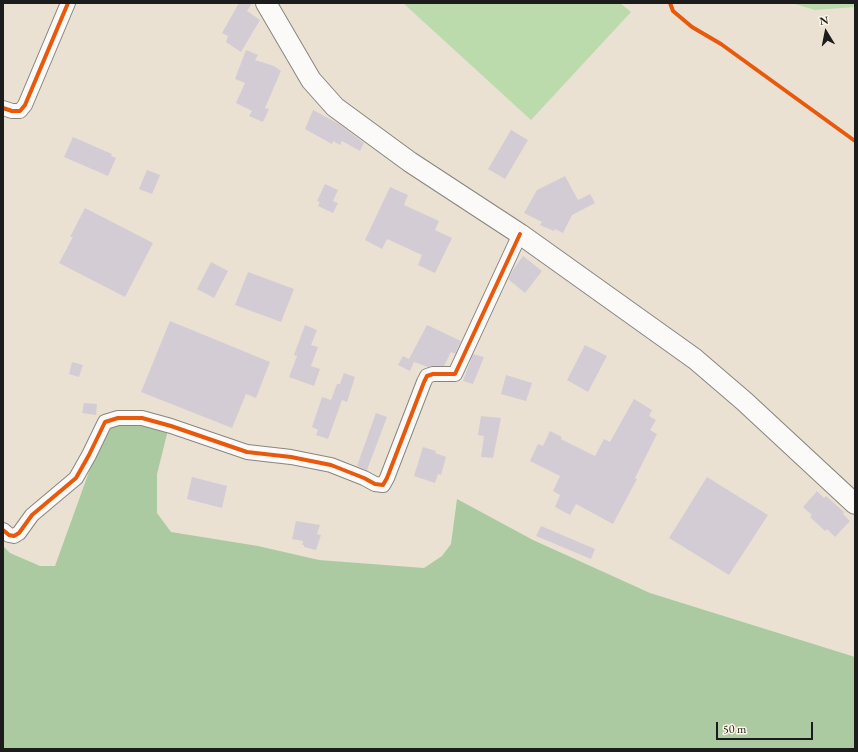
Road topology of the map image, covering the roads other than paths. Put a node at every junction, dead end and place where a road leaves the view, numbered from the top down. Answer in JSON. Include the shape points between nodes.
{"nodes":[{"id":1,"x":68,"y":3,"type":"edge"},
{"id":2,"x":266,"y":3,"type":"edge"},
{"id":3,"x":3,"y":108,"type":"edge"},
{"id":4,"x":520,"y":234,"type":"junction"},
{"id":5,"x":855,"y":504,"type":"edge"},
{"id":6,"x":3,"y":530,"type":"edge"}],
"edges":[{"from":1,"to":3,"type":"street","via":[[26,105],[20,111]]},
{"from":2,"to":4,"type":"main road","via":[[311,80],[335,107],[410,162]]},
{"from":4,"to":5,"type":"main road","via":[[695,359]]},
{"from":4,"to":6,"type":"street","via":[[455,374],[427,376],[382,485],[331,465],[247,452],[142,418],[118,418],[105,422],[76,478],[32,515],[19,533],[14,536]]}]}
